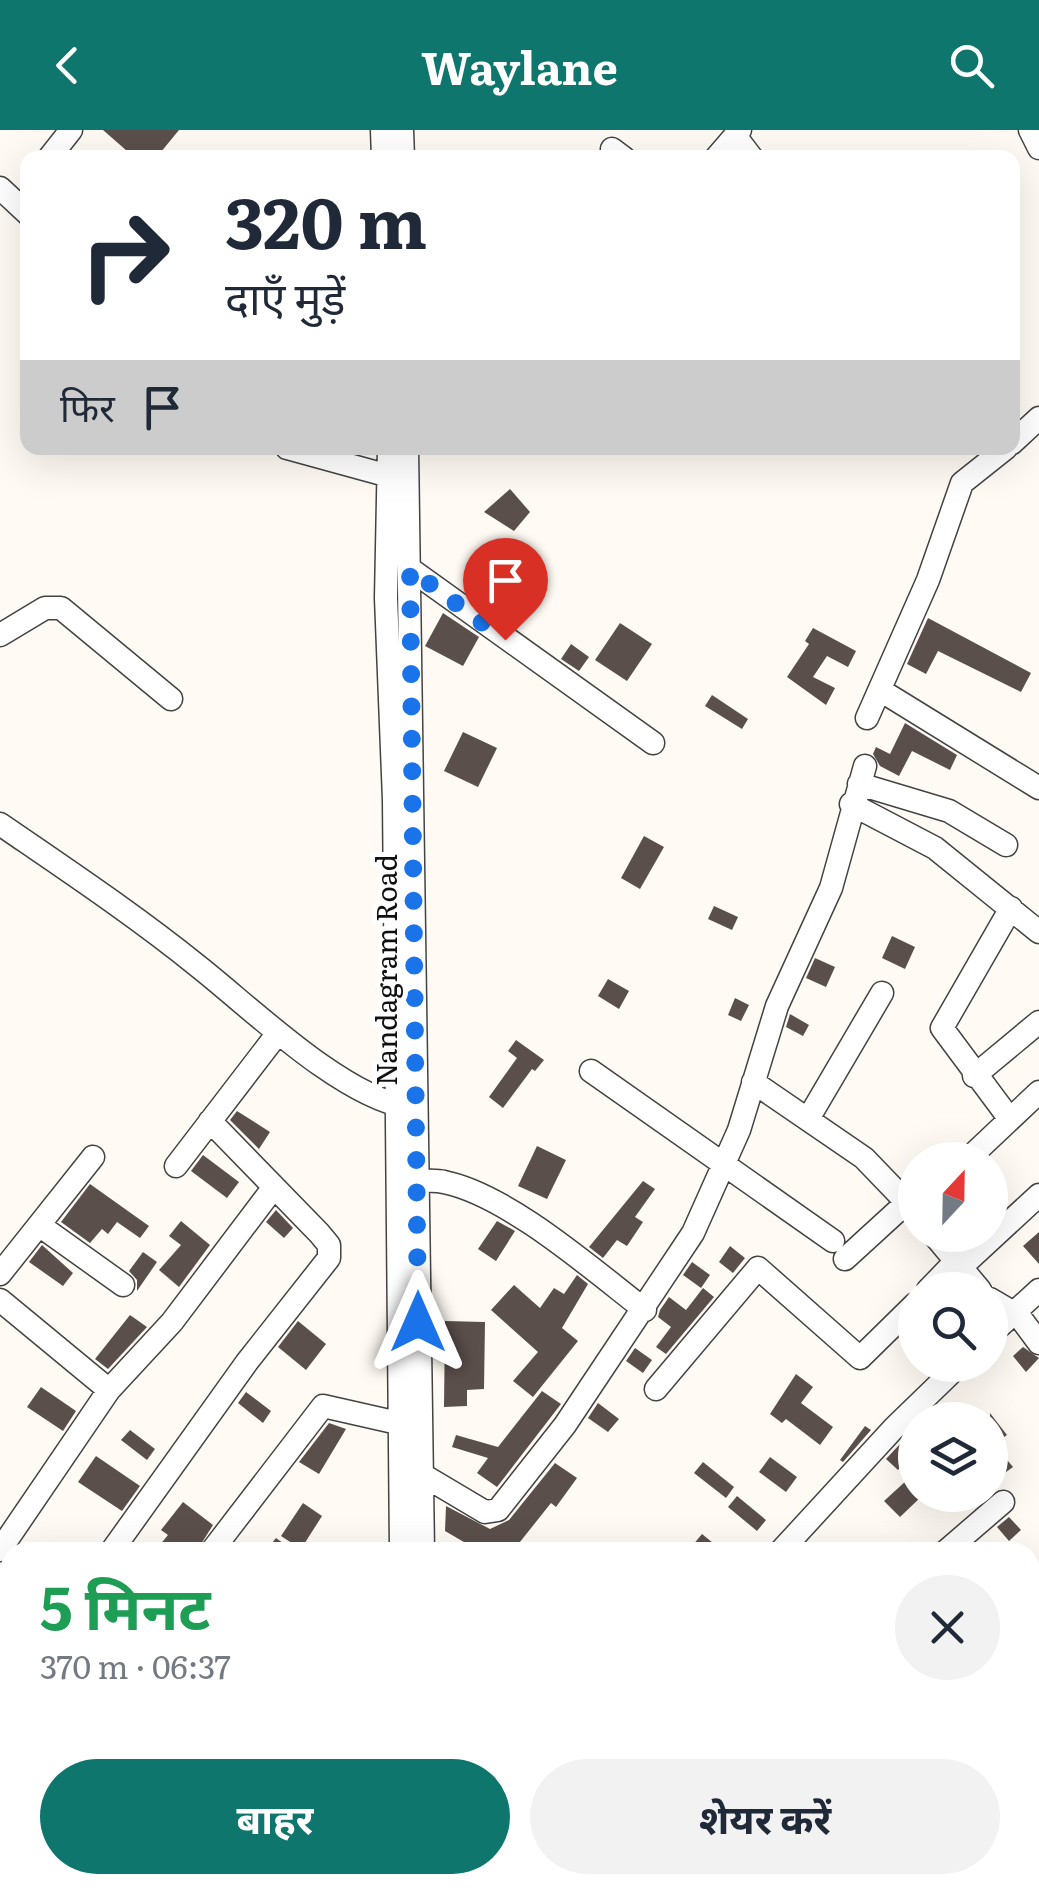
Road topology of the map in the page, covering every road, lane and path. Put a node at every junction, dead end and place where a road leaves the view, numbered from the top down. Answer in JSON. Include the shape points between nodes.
{"nodes":[{"id":1,"x":1030,"y":130,"type":"edge"},
{"id":2,"x":1039,"y":148,"type":"edge"},
{"id":3,"x":312,"y":455,"type":"edge"},
{"id":4,"x":389,"y":455,"type":"edge"},
{"id":5,"x":408,"y":455,"type":"edge"},
{"id":6,"x":997,"y":455,"type":"edge"},
{"id":7,"x":389,"y":476,"type":"junction"},
{"id":8,"x":410,"y":569,"type":"junction"},
{"id":9,"x":0,"y":635,"type":"edge"},
{"id":10,"x":880,"y":690,"type":"junction"},
{"id":11,"x":402,"y":696,"type":"junction"},
{"id":12,"x":171,"y":699,"type":"dead end"},
{"id":13,"x":867,"y":718,"type":"dead end"},
{"id":14,"x":652,"y":742,"type":"dead end"},
{"id":15,"x":858,"y":785,"type":"junction"},
{"id":16,"x":1039,"y":788,"type":"edge"},
{"id":17,"x":0,"y":824,"type":"edge"},
{"id":18,"x":1006,"y":845,"type":"dead end"},
{"id":19,"x":1011,"y":908,"type":"junction"},
{"id":20,"x":1039,"y":932,"type":"edge"},
{"id":21,"x":882,"y":993,"type":"dead end"},
{"id":22,"x":1039,"y":1022,"type":"edge"},
{"id":23,"x":278,"y":1033,"type":"junction"},
{"id":24,"x":590,"y":1070,"type":"dead end"},
{"id":25,"x":974,"y":1076,"type":"junction"},
{"id":26,"x":753,"y":1082,"type":"junction"},
{"id":27,"x":1039,"y":1092,"type":"edge"},
{"id":28,"x":406,"y":1107,"type":"junction"},
{"id":29,"x":1009,"y":1118,"type":"junction"},
{"id":30,"x":808,"y":1119,"type":"junction"},
{"id":31,"x":210,"y":1121,"type":"junction"},
{"id":32,"x":985,"y":1142,"type":"edge"},
{"id":33,"x":94,"y":1156,"type":"dead end"},
{"id":34,"x":727,"y":1162,"type":"junction"},
{"id":35,"x":176,"y":1166,"type":"dead end"},
{"id":36,"x":408,"y":1182,"type":"junction"},
{"id":37,"x":274,"y":1187,"type":"junction"},
{"id":38,"x":898,"y":1189,"type":"edge"},
{"id":39,"x":1039,"y":1195,"type":"edge"},
{"id":40,"x":898,"y":1211,"type":"edge"},
{"id":41,"x":39,"y":1225,"type":"junction"},
{"id":42,"x":948,"y":1252,"type":"edge"},
{"id":43,"x":958,"y":1264,"type":"junction"},
{"id":44,"x":949,"y":1272,"type":"edge"},
{"id":45,"x":965,"y":1272,"type":"edge"},
{"id":46,"x":0,"y":1274,"type":"edge"},
{"id":47,"x":123,"y":1285,"type":"dead end"},
{"id":48,"x":1039,"y":1290,"type":"edge"},
{"id":49,"x":0,"y":1300,"type":"edge"},
{"id":50,"x":645,"y":1310,"type":"junction"},
{"id":51,"x":1008,"y":1310,"type":"edge"},
{"id":52,"x":1013,"y":1313,"type":"junction"},
{"id":53,"x":1008,"y":1318,"type":"edge"},
{"id":54,"x":898,"y":1321,"type":"edge"},
{"id":55,"x":1039,"y":1342,"type":"edge"},
{"id":56,"x":941,"y":1382,"type":"edge"},
{"id":57,"x":656,"y":1388,"type":"dead end"},
{"id":58,"x":109,"y":1390,"type":"junction"},
{"id":59,"x":398,"y":1423,"type":"junction"},
{"id":60,"x":421,"y":1474,"type":"junction"},
{"id":61,"x":992,"y":1512,"type":"edge"},
{"id":62,"x":5,"y":1542,"type":"edge"},
{"id":63,"x":119,"y":1542,"type":"edge"},
{"id":64,"x":219,"y":1542,"type":"edge"},
{"id":65,"x":401,"y":1542,"type":"edge"},
{"id":66,"x":423,"y":1542,"type":"edge"},
{"id":67,"x":789,"y":1542,"type":"edge"},
{"id":68,"x":957,"y":1542,"type":"edge"}],
"edges":[{"from":1,"to":2,"type":"street"},
{"from":3,"to":7,"type":"street"},
{"from":4,"to":7,"type":"street","name":"Nandagram Road"},
{"from":5,"to":8,"type":"street","name":"Nandagram Road"},
{"from":6,"to":10,"type":"street","via":[[962,484]]},
{"from":7,"to":11,"type":"street","name":"Nandagram Road"},
{"from":8,"to":11,"type":"street","name":"Nandagram Road"},
{"from":8,"to":14,"type":"street"},
{"from":9,"to":12,"type":"street","via":[[45,608],[61,608]]},
{"from":10,"to":13,"type":"street"},
{"from":10,"to":16,"type":"street"},
{"from":11,"to":28,"type":"street","name":"Nandagram Road"},
{"from":15,"to":18,"type":"street","via":[[949,811]]},
{"from":15,"to":19,"type":"street"},
{"from":15,"to":26,"type":"street","via":[[830,888],[777,1006]]},
{"from":17,"to":23,"type":"street","via":[[200,968]]},
{"from":19,"to":20,"type":"street"},
{"from":19,"to":25,"type":"street","via":[[942,1028]]},
{"from":21,"to":30,"type":"street"},
{"from":22,"to":25,"type":"street"},
{"from":23,"to":28,"type":"street","via":[[354,1084]]},
{"from":23,"to":31,"type":"street"},
{"from":24,"to":34,"type":"street"},
{"from":25,"to":29,"type":"street"},
{"from":26,"to":30,"type":"street"},
{"from":26,"to":34,"type":"street"},
{"from":27,"to":29,"type":"street"},
{"from":28,"to":36,"type":"street","name":"Nandagram Road"},
{"from":29,"to":32,"type":"street"},
{"from":30,"to":38,"type":"street"},
{"from":31,"to":35,"type":"street"},
{"from":31,"to":37,"type":"street"},
{"from":33,"to":41,"type":"street"},
{"from":34,"to":40,"type":"street","via":[[839,1250]]},
{"from":34,"to":50,"type":"street"},
{"from":36,"to":50,"type":"street","via":[[448,1182],[479,1195],[547,1235]]},
{"from":36,"to":59,"type":"street","name":"Nandagram Road"},
{"from":36,"to":60,"type":"street","name":"Nandagram Road"},
{"from":37,"to":58,"type":"street","via":[[172,1322]]},
{"from":37,"to":63,"type":"street","via":[[329,1245],[330,1258]]},
{"from":39,"to":43,"type":"street"},
{"from":41,"to":46,"type":"street"},
{"from":41,"to":47,"type":"street"},
{"from":42,"to":43,"type":"street"},
{"from":43,"to":44,"type":"street"},
{"from":43,"to":45,"type":"street"},
{"from":48,"to":52,"type":"street"},
{"from":49,"to":58,"type":"street"},
{"from":50,"to":60,"type":"street","via":[[498,1510],[485,1512]]},
{"from":51,"to":52,"type":"street"},
{"from":52,"to":53,"type":"street"},
{"from":52,"to":55,"type":"street"},
{"from":54,"to":57,"type":"street","via":[[860,1358],[758,1268]]},
{"from":56,"to":67,"type":"street"},
{"from":58,"to":62,"type":"street"},
{"from":59,"to":64,"type":"street","via":[[323,1406]]},
{"from":59,"to":65,"type":"street","name":"Nandagram Road"},
{"from":60,"to":66,"type":"street","name":"Nandagram Road"},
{"from":61,"to":68,"type":"street"}]}
